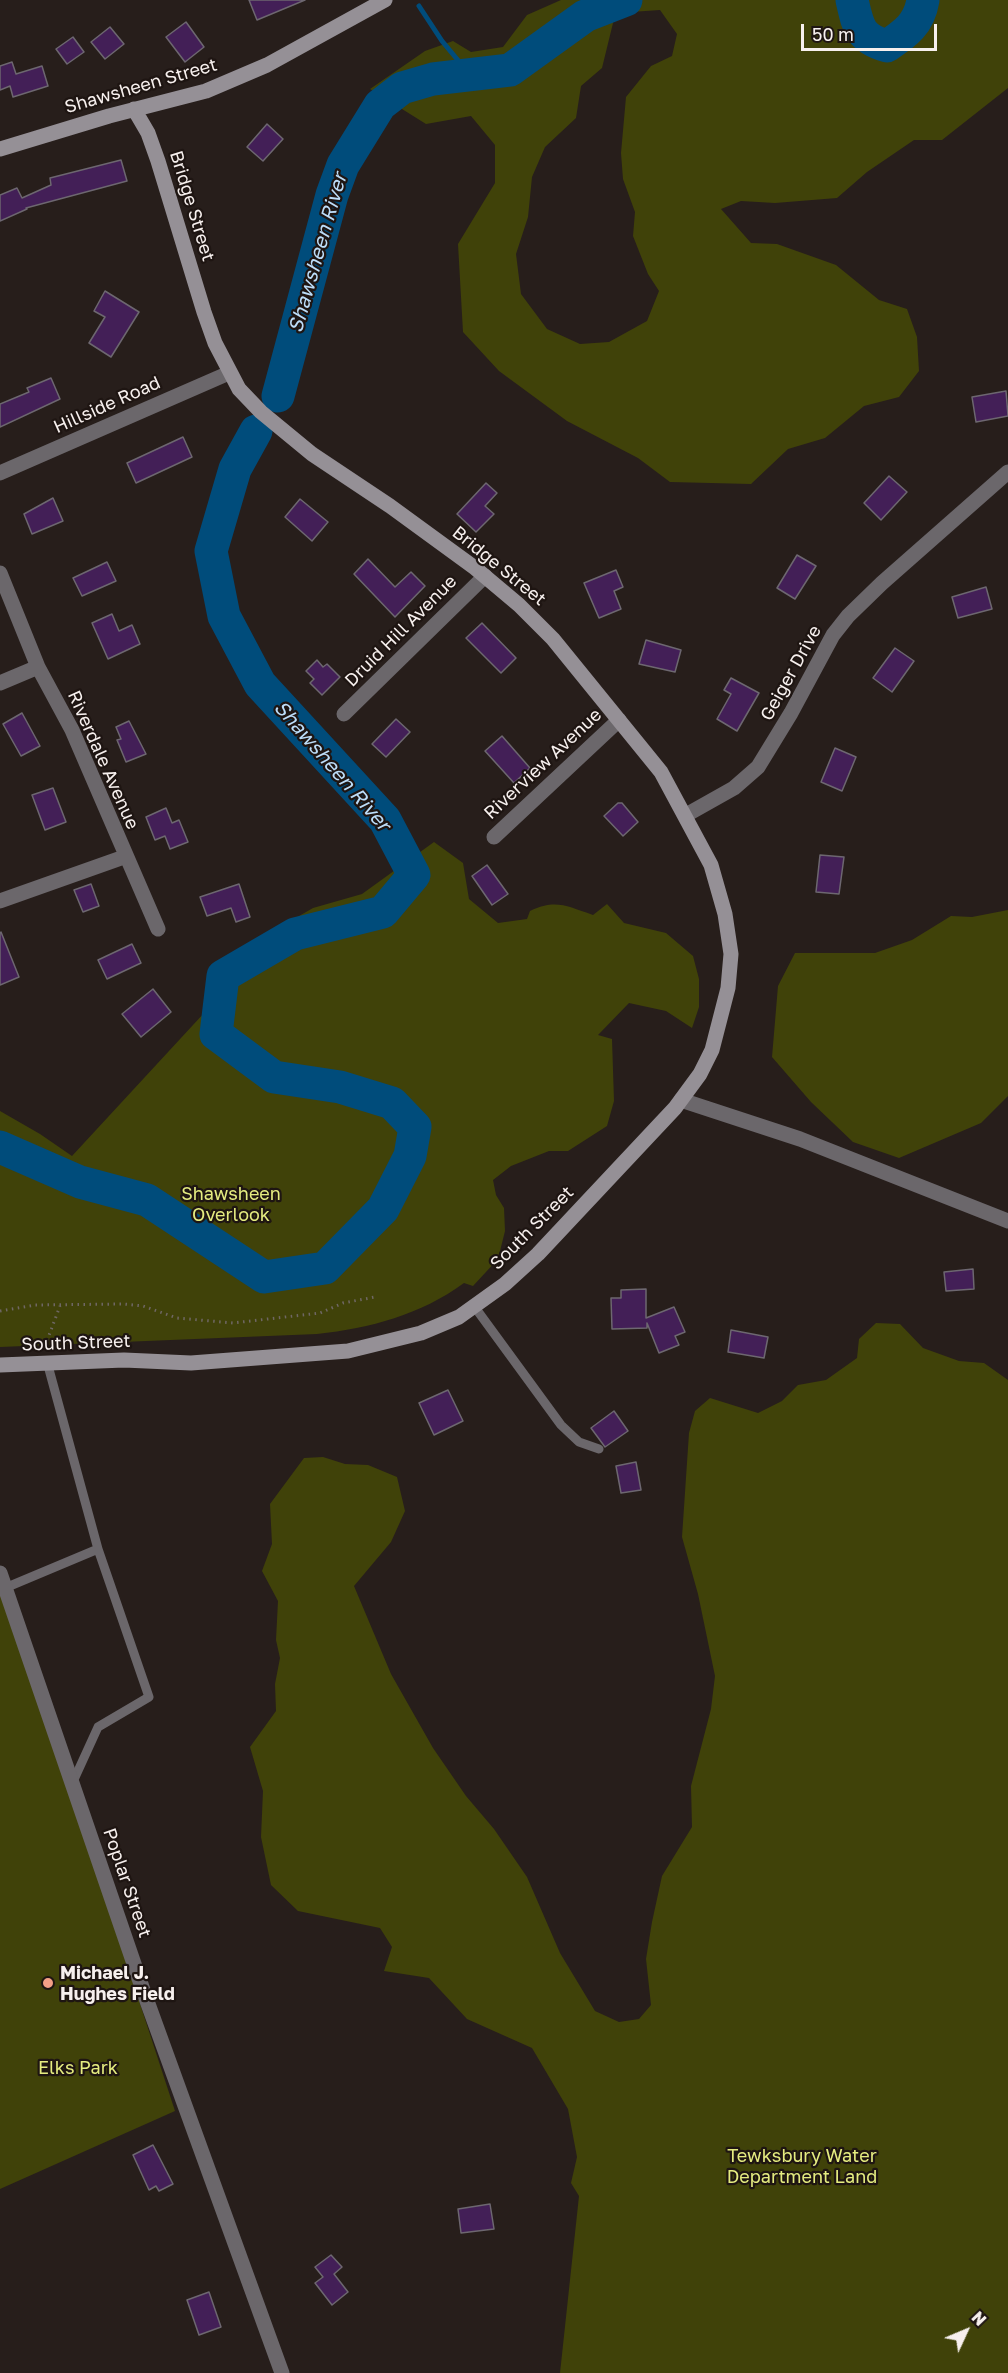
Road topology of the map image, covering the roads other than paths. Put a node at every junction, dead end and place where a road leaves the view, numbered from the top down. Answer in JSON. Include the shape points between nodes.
{"nodes":[{"id":1,"x":385,"y":0,"type":"edge"},
{"id":2,"x":134,"y":109,"type":"junction"},
{"id":3,"x":0,"y":149,"type":"edge"},
{"id":4,"x":229,"y":373,"type":"junction"},
{"id":5,"x":1008,"y":472,"type":"edge"},
{"id":6,"x":0,"y":473,"type":"edge"},
{"id":7,"x":0,"y":573,"type":"edge"},
{"id":8,"x":485,"y":576,"type":"junction"},
{"id":9,"x":38,"y":667,"type":"junction"},
{"id":10,"x":0,"y":683,"type":"edge"},
{"id":11,"x":345,"y":714,"type":"dead end"},
{"id":12,"x":620,"y":720,"type":"junction"},
{"id":13,"x":686,"y":814,"type":"junction"},
{"id":14,"x":494,"y":837,"type":"dead end"},
{"id":15,"x":124,"y":857,"type":"junction"},
{"id":16,"x":0,"y":901,"type":"edge"},
{"id":17,"x":158,"y":929,"type":"dead end"},
{"id":18,"x":681,"y":1100,"type":"junction"},
{"id":19,"x":1008,"y":1221,"type":"edge"},
{"id":20,"x":474,"y":1306,"type":"junction"},
{"id":21,"x":47,"y":1362,"type":"junction"},
{"id":22,"x":0,"y":1365,"type":"edge"},
{"id":23,"x":599,"y":1449,"type":"dead end"},
{"id":24,"x":98,"y":1549,"type":"junction"},
{"id":25,"x":0,"y":1573,"type":"edge"},
{"id":26,"x":5,"y":1588,"type":"junction"},
{"id":27,"x":72,"y":1784,"type":"junction"},
{"id":28,"x":282,"y":2373,"type":"edge"}],
"edges":[{"from":1,"to":2,"type":"street","name":"Shawsheen Street","via":[[241,76],[206,91]]},
{"from":2,"to":3,"type":"street","name":"Shawsheen Street"},
{"from":2,"to":4,"type":"street","name":"Bridge Street","via":[[148,133],[204,312]]},
{"from":4,"to":6,"type":"street","name":"Hillside Road"},
{"from":4,"to":8,"type":"street","name":"Bridge Street","via":[[261,412],[312,454]]},
{"from":5,"to":13,"type":"street","name":"Geiger Drive","via":[[848,616],[832,635],[758,767],[734,788]]},
{"from":7,"to":9,"type":"street","name":"Riverdale Avenue"},
{"from":8,"to":11,"type":"street","name":"Druid Hill Avenue"},
{"from":8,"to":12,"type":"street","name":"Bridge Street","via":[[553,639]]},
{"from":9,"to":10,"type":"street"},
{"from":9,"to":15,"type":"street","name":"Riverdale Avenue","via":[[72,730]]},
{"from":12,"to":13,"type":"street","name":"Bridge Street","via":[[661,772]]},
{"from":12,"to":14,"type":"street","name":"Riverview Avenue"},
{"from":13,"to":18,"type":"street","name":"Bridge Street","via":[[711,865],[731,954],[719,1030],[700,1074]]},
{"from":15,"to":16,"type":"street"},
{"from":15,"to":17,"type":"street","name":"Riverdale Avenue"},
{"from":18,"to":19,"type":"street","via":[[800,1139]]},
{"from":18,"to":20,"type":"street","name":"South Street","via":[[538,1254]]},
{"from":20,"to":21,"type":"street","name":"South Street","via":[[421,1333],[348,1351],[191,1363]]},
{"from":20,"to":23,"type":"lane","via":[[561,1425],[579,1442]]},
{"from":21,"to":22,"type":"street","name":"South Street"},
{"from":21,"to":24,"type":"lane"},
{"from":24,"to":26,"type":"lane"},
{"from":24,"to":27,"type":"lane","via":[[149,1697],[98,1726]]},
{"from":25,"to":26,"type":"street","name":"Poplar Street"},
{"from":26,"to":27,"type":"street","name":"Poplar Street"},
{"from":27,"to":28,"type":"street","name":"Poplar Street"}]}
